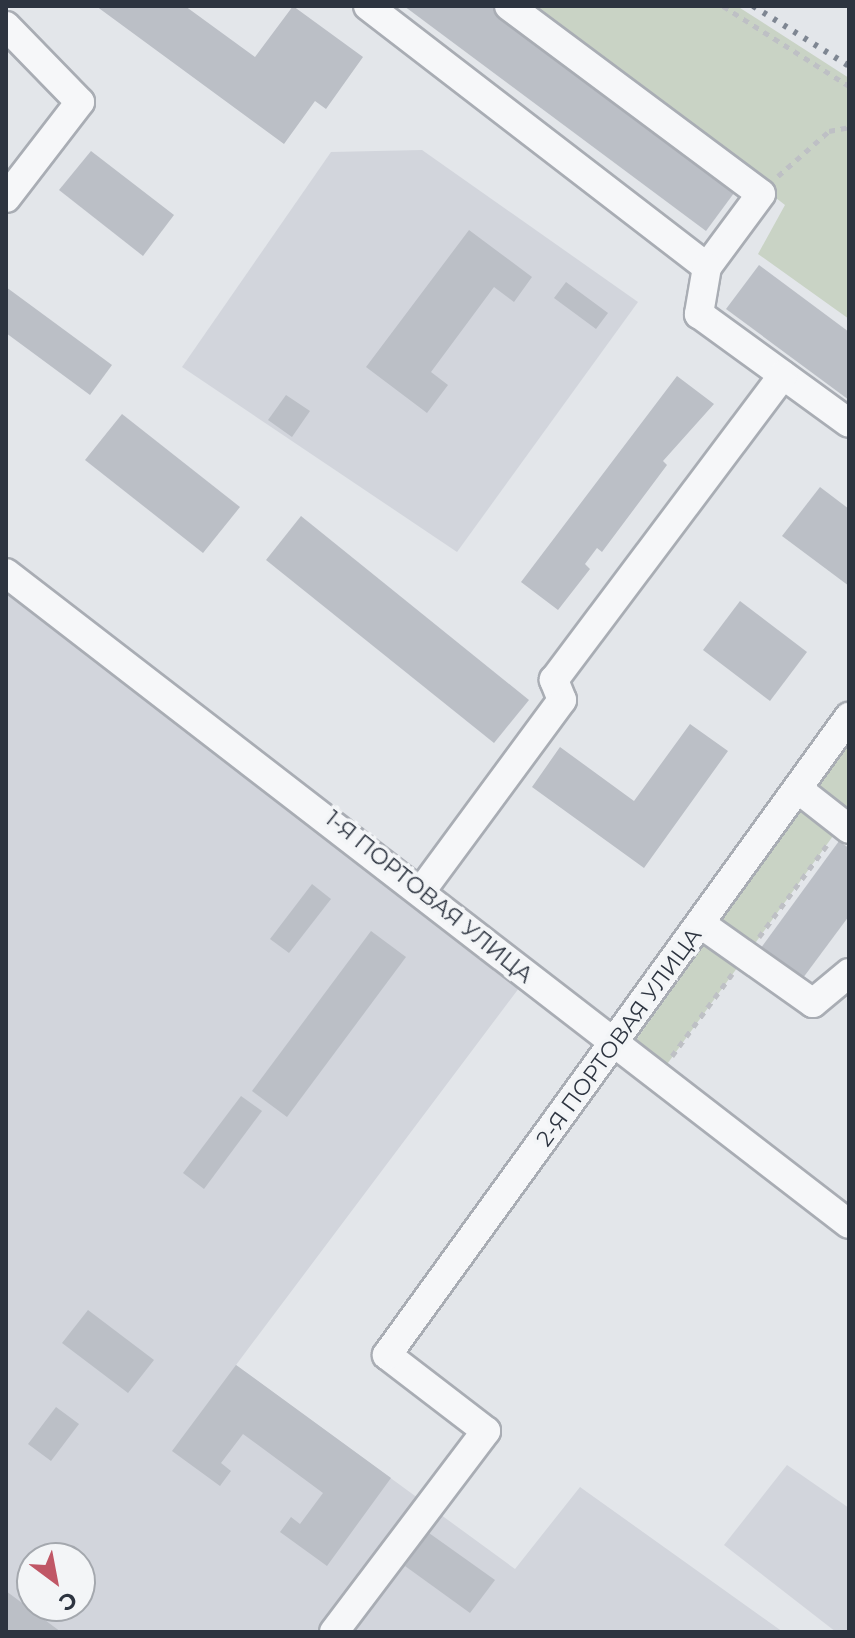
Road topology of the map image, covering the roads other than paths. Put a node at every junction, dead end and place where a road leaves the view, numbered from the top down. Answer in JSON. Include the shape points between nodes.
{"nodes":[{"id":1,"x":9,"y":6,"type":"edge"},
{"id":2,"x":368,"y":6,"type":"edge"},
{"id":3,"x":509,"y":6,"type":"edge"},
{"id":4,"x":6,"y":11,"type":"edge"},
{"id":5,"x":6,"y":26,"type":"edge"},
{"id":6,"x":6,"y":198,"type":"edge"},
{"id":7,"x":707,"y":267,"type":"junction"},
{"id":8,"x":783,"y":375,"type":"junction"},
{"id":9,"x":849,"y":423,"type":"edge"},
{"id":10,"x":6,"y":573,"type":"edge"},
{"id":11,"x":849,"y":717,"type":"edge"},
{"id":12,"x":798,"y":789,"type":"junction"},
{"id":13,"x":849,"y":829,"type":"edge"},
{"id":14,"x":422,"y":890,"type":"junction"},
{"id":15,"x":701,"y":924,"type":"junction"},
{"id":16,"x":849,"y":973,"type":"edge"},
{"id":17,"x":614,"y":1045,"type":"junction"},
{"id":18,"x":849,"y":1224,"type":"edge"},
{"id":19,"x":334,"y":1632,"type":"edge"}],
"edges":[{"from":1,"to":4,"type":"street"},
{"from":2,"to":7,"type":"street"},
{"from":3,"to":7,"type":"street","via":[[761,194]]},
{"from":5,"to":6,"type":"street","via":[[80,102]]},
{"from":7,"to":8,"type":"street","via":[[699,314]]},
{"from":8,"to":9,"type":"street"},
{"from":8,"to":14,"type":"street","via":[[554,680],[562,700]]},
{"from":10,"to":14,"type":"street","name":"1-Я ПОРТОВАЯ УЛИЦА"},
{"from":11,"to":12,"type":"street","name":"2-Я ПОРТОВАЯ УЛИЦА"},
{"from":12,"to":13,"type":"street"},
{"from":12,"to":15,"type":"street","name":"2-Я ПОРТОВАЯ УЛИЦА"},
{"from":14,"to":17,"type":"street","name":"1-Я ПОРТОВАЯ УЛИЦА"},
{"from":15,"to":16,"type":"street","via":[[813,1003]]},
{"from":15,"to":17,"type":"street","name":"2-Я ПОРТОВАЯ УЛИЦА"},
{"from":17,"to":18,"type":"street","name":"1-Я ПОРТОВАЯ УЛИЦА"},
{"from":17,"to":19,"type":"street","name":"2-Я ПОРТОВАЯ УЛИЦА","via":[[387,1355],[486,1431]]}]}
